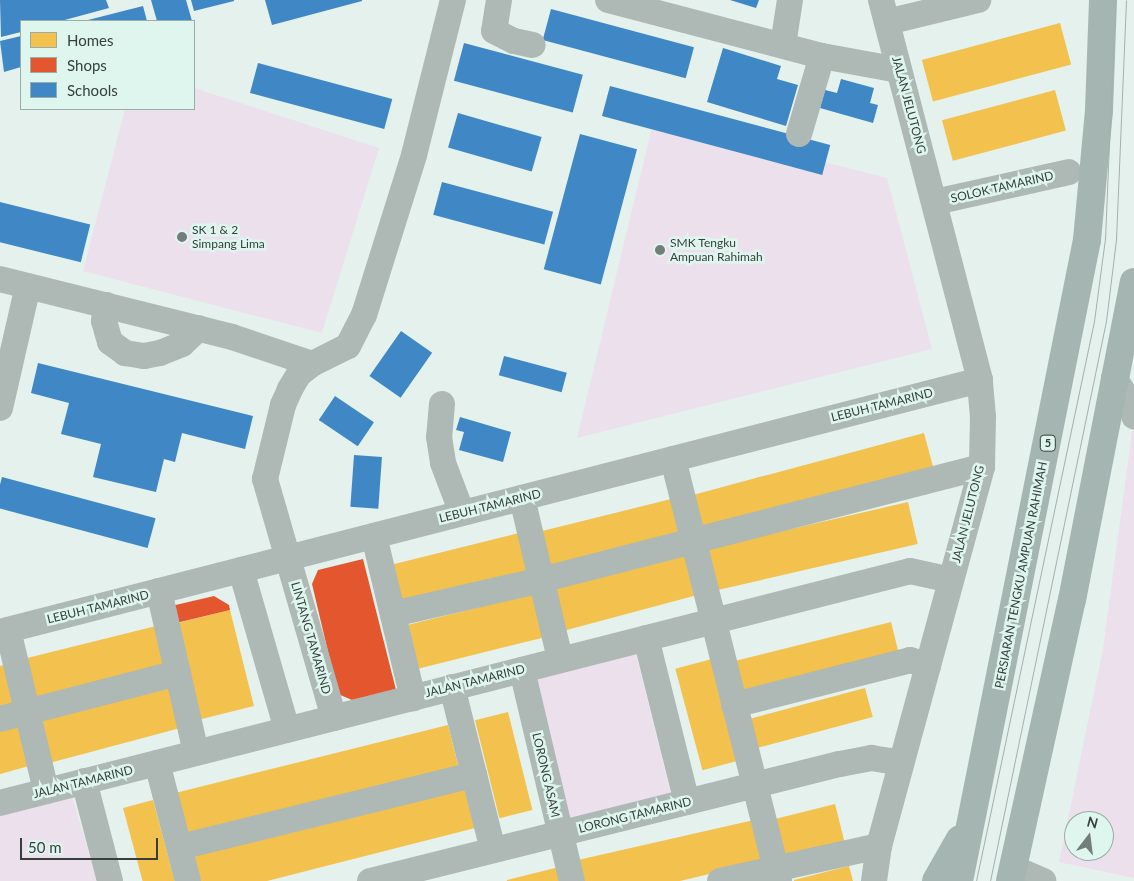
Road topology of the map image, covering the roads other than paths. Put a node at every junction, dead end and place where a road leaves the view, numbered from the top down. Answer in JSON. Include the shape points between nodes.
{"nodes":[{"id":1,"x":453,"y":0,"type":"edge"},
{"id":2,"x":499,"y":0,"type":"edge"},
{"id":3,"x":790,"y":0,"type":"edge"},
{"id":4,"x":978,"y":0,"type":"edge"},
{"id":5,"x":1103,"y":0,"type":"edge"},
{"id":6,"x":620,"y":2,"type":"edge"},
{"id":7,"x":884,"y":11,"type":"edge"},
{"id":8,"x":533,"y":45,"type":"dead end"},
{"id":9,"x":783,"y":45,"type":"junction"},
{"id":10,"x":822,"y":56,"type":"junction"},
{"id":11,"x":899,"y":70,"type":"junction"},
{"id":12,"x":799,"y":134,"type":"dead end"},
{"id":13,"x":1069,"y":172,"type":"dead end"},
{"id":14,"x":935,"y":202,"type":"junction"},
{"id":15,"x":0,"y":279,"type":"edge"},
{"id":16,"x":1134,"y":282,"type":"edge"},
{"id":17,"x":28,"y":286,"type":"junction"},
{"id":18,"x":106,"y":305,"type":"junction"},
{"id":19,"x":9,"y":326,"type":"edge"},
{"id":20,"x":199,"y":328,"type":"junction"},
{"id":21,"x":312,"y":364,"type":"junction"},
{"id":22,"x":1114,"y":378,"type":"junction"},
{"id":23,"x":980,"y":380,"type":"junction"},
{"id":24,"x":442,"y":404,"type":"dead end"},
{"id":25,"x":0,"y":408,"type":"edge"},
{"id":26,"x":1134,"y":416,"type":"edge"},
{"id":27,"x":674,"y":459,"type":"junction"},
{"id":28,"x":982,"y":467,"type":"junction"},
{"id":29,"x":522,"y":498,"type":"junction"},
{"id":30,"x":462,"y":514,"type":"junction"},
{"id":31,"x":374,"y":536,"type":"junction"},
{"id":32,"x":694,"y":540,"type":"junction"},
{"id":33,"x":288,"y":558,"type":"junction"},
{"id":34,"x":241,"y":570,"type":"junction"},
{"id":35,"x":541,"y":580,"type":"junction"},
{"id":36,"x":951,"y":580,"type":"junction"},
{"id":37,"x":159,"y":591,"type":"junction"},
{"id":38,"x":393,"y":614,"type":"junction"},
{"id":39,"x":714,"y":621,"type":"junction"},
{"id":40,"x":4,"y":631,"type":"edge"},
{"id":41,"x":646,"y":638,"type":"junction"},
{"id":42,"x":560,"y":659,"type":"junction"},
{"id":43,"x":928,"y":666,"type":"junction"},
{"id":44,"x":522,"y":670,"type":"junction"},
{"id":45,"x":178,"y":673,"type":"junction"},
{"id":46,"x":452,"y":687,"type":"junction"},
{"id":47,"x":413,"y":698,"type":"junction"},
{"id":48,"x":734,"y":704,"type":"junction"},
{"id":49,"x":27,"y":712,"type":"junction"},
{"id":50,"x":334,"y":718,"type":"junction"},
{"id":51,"x":0,"y":719,"type":"edge"},
{"id":52,"x":287,"y":730,"type":"junction"},
{"id":53,"x":196,"y":753,"type":"junction"},
{"id":54,"x":157,"y":763,"type":"junction"},
{"id":55,"x":902,"y":763,"type":"junction"},
{"id":56,"x":474,"y":775,"type":"junction"},
{"id":57,"x":84,"y":781,"type":"junction"},
{"id":58,"x":754,"y":785,"type":"junction"},
{"id":59,"x":46,"y":791,"type":"junction"},
{"id":60,"x":687,"y":802,"type":"junction"},
{"id":61,"x":0,"y":803,"type":"edge"},
{"id":62,"x":970,"y":820,"type":"junction"},
{"id":63,"x":560,"y":834,"type":"junction"},
{"id":64,"x":879,"y":846,"type":"junction"},
{"id":65,"x":180,"y":847,"type":"junction"},
{"id":66,"x":493,"y":850,"type":"junction"},
{"id":67,"x":777,"y":874,"type":"edge"},
{"id":68,"x":1012,"y":875,"type":"edge"},
{"id":69,"x":110,"y":881,"type":"edge"},
{"id":70,"x":188,"y":881,"type":"edge"},
{"id":71,"x":370,"y":881,"type":"edge"},
{"id":72,"x":572,"y":881,"type":"edge"},
{"id":73,"x":720,"y":881,"type":"edge"},
{"id":74,"x":874,"y":881,"type":"edge"},
{"id":75,"x":936,"y":881,"type":"edge"},
{"id":76,"x":959,"y":881,"type":"edge"},
{"id":77,"x":1043,"y":881,"type":"edge"}],
"edges":[{"from":1,"to":21,"type":"street","name":"LINTANG TAMARIND","via":[[414,155],[364,315],[348,346]]},
{"from":2,"to":8,"type":"street","via":[[494,30],[514,41]]},
{"from":3,"to":9,"type":"street"},
{"from":4,"to":7,"type":"street"},
{"from":5,"to":62,"type":"highway","name":"PERSIARAN TENGKU AMPUAN RAHIMAH","number":"5","via":[[1099,110],[1087,240]]},
{"from":6,"to":9,"type":"street"},
{"from":7,"to":11,"type":"street","name":"JALAN JELUTONG"},
{"from":9,"to":10,"type":"street"},
{"from":10,"to":11,"type":"street"},
{"from":10,"to":12,"type":"street"},
{"from":11,"to":14,"type":"street","name":"JALAN JELUTONG"},
{"from":13,"to":14,"type":"street","name":"SOLOK TAMARIND"},
{"from":14,"to":23,"type":"street","name":"JALAN JELUTONG"},
{"from":15,"to":17,"type":"street"},
{"from":16,"to":22,"type":"highway"},
{"from":17,"to":18,"type":"street"},
{"from":17,"to":19,"type":"street"},
{"from":18,"to":20,"type":"street"},
{"from":18,"to":20,"type":"street","via":[[104,322],[110,342],[125,353],[144,356],[160,352],[182,344]]},
{"from":19,"to":25,"type":"street"},
{"from":20,"to":21,"type":"street","via":[[274,349]]},
{"from":21,"to":33,"type":"street","name":"LINTANG TAMARIND","via":[[299,374],[282,405],[265,479]]},
{"from":22,"to":26,"type":"street","via":[[1130,402]]},
{"from":22,"to":68,"type":"highway","via":[[1072,600]]},
{"from":23,"to":27,"type":"street","name":"LEBUH TAMARIND"},
{"from":23,"to":28,"type":"street","name":"JALAN JELUTONG"},
{"from":24,"to":30,"type":"street","via":[[439,437],[442,463]]},
{"from":27,"to":29,"type":"street","name":"LEBUH TAMARIND"},
{"from":27,"to":32,"type":"street"},
{"from":28,"to":32,"type":"street"},
{"from":28,"to":36,"type":"street","name":"JALAN JELUTONG"},
{"from":29,"to":30,"type":"street","name":"LEBUH TAMARIND"},
{"from":29,"to":35,"type":"street"},
{"from":30,"to":31,"type":"street","name":"LEBUH TAMARIND"},
{"from":31,"to":33,"type":"street","name":"LEBUH TAMARIND"},
{"from":31,"to":38,"type":"street"},
{"from":32,"to":35,"type":"street"},
{"from":32,"to":39,"type":"street"},
{"from":33,"to":34,"type":"street","name":"LEBUH TAMARIND"},
{"from":33,"to":50,"type":"street","name":"LINTANG TAMARIND"},
{"from":34,"to":37,"type":"street","name":"LEBUH TAMARIND"},
{"from":34,"to":52,"type":"street"},
{"from":35,"to":38,"type":"street"},
{"from":35,"to":42,"type":"street"},
{"from":36,"to":39,"type":"street","name":"JALAN TAMARIND","via":[[910,571]]},
{"from":36,"to":43,"type":"street","name":"JALAN JELUTONG"},
{"from":37,"to":40,"type":"street","name":"LEBUH TAMARIND"},
{"from":37,"to":45,"type":"street"},
{"from":38,"to":47,"type":"street"},
{"from":39,"to":41,"type":"street","name":"JALAN TAMARIND"},
{"from":39,"to":48,"type":"street"},
{"from":40,"to":49,"type":"street"},
{"from":41,"to":42,"type":"street","name":"JALAN TAMARIND"},
{"from":41,"to":60,"type":"street"},
{"from":42,"to":44,"type":"street","name":"JALAN TAMARIND"},
{"from":43,"to":48,"type":"street","via":[[910,660]]},
{"from":43,"to":55,"type":"street","name":"JALAN JELUTONG"},
{"from":44,"to":46,"type":"street","name":"JALAN TAMARIND"},
{"from":44,"to":63,"type":"street","name":"LORONG ASAM"},
{"from":45,"to":49,"type":"street"},
{"from":45,"to":53,"type":"street"},
{"from":46,"to":47,"type":"street","name":"JALAN TAMARIND"},
{"from":46,"to":56,"type":"street"},
{"from":47,"to":50,"type":"street","name":"JALAN TAMARIND"},
{"from":48,"to":58,"type":"street"},
{"from":49,"to":51,"type":"street"},
{"from":49,"to":59,"type":"street"},
{"from":50,"to":52,"type":"street","name":"JALAN TAMARIND"},
{"from":52,"to":53,"type":"street","name":"JALAN TAMARIND"},
{"from":53,"to":54,"type":"street","name":"JALAN TAMARIND"},
{"from":54,"to":57,"type":"street","name":"JALAN TAMARIND"},
{"from":54,"to":65,"type":"street"},
{"from":55,"to":58,"type":"street","name":"LORONG TAMARIND","via":[[871,758]]},
{"from":55,"to":64,"type":"street","name":"JALAN JELUTONG"},
{"from":56,"to":65,"type":"street"},
{"from":56,"to":66,"type":"street"},
{"from":57,"to":59,"type":"street","name":"JALAN TAMARIND"},
{"from":57,"to":69,"type":"street"},
{"from":58,"to":60,"type":"street","name":"LORONG TAMARIND"},
{"from":58,"to":67,"type":"street"},
{"from":59,"to":61,"type":"street","name":"JALAN TAMARIND"},
{"from":60,"to":63,"type":"street","name":"LORONG TAMARIND"},
{"from":62,"to":75,"type":"highway"},
{"from":62,"to":76,"type":"highway","name":"PERSIARAN TENGKU AMPUAN RAHIMAH","number":"5"},
{"from":63,"to":66,"type":"street","name":"LORONG TAMARIND"},
{"from":63,"to":72,"type":"street","name":"LORONG ASAM"},
{"from":64,"to":67,"type":"street"},
{"from":64,"to":74,"type":"street","name":"JALAN JELUTONG"},
{"from":65,"to":70,"type":"street"},
{"from":66,"to":71,"type":"street","name":"LORONG TAMARIND"},
{"from":67,"to":73,"type":"street"},
{"from":68,"to":77,"type":"street"}]}
